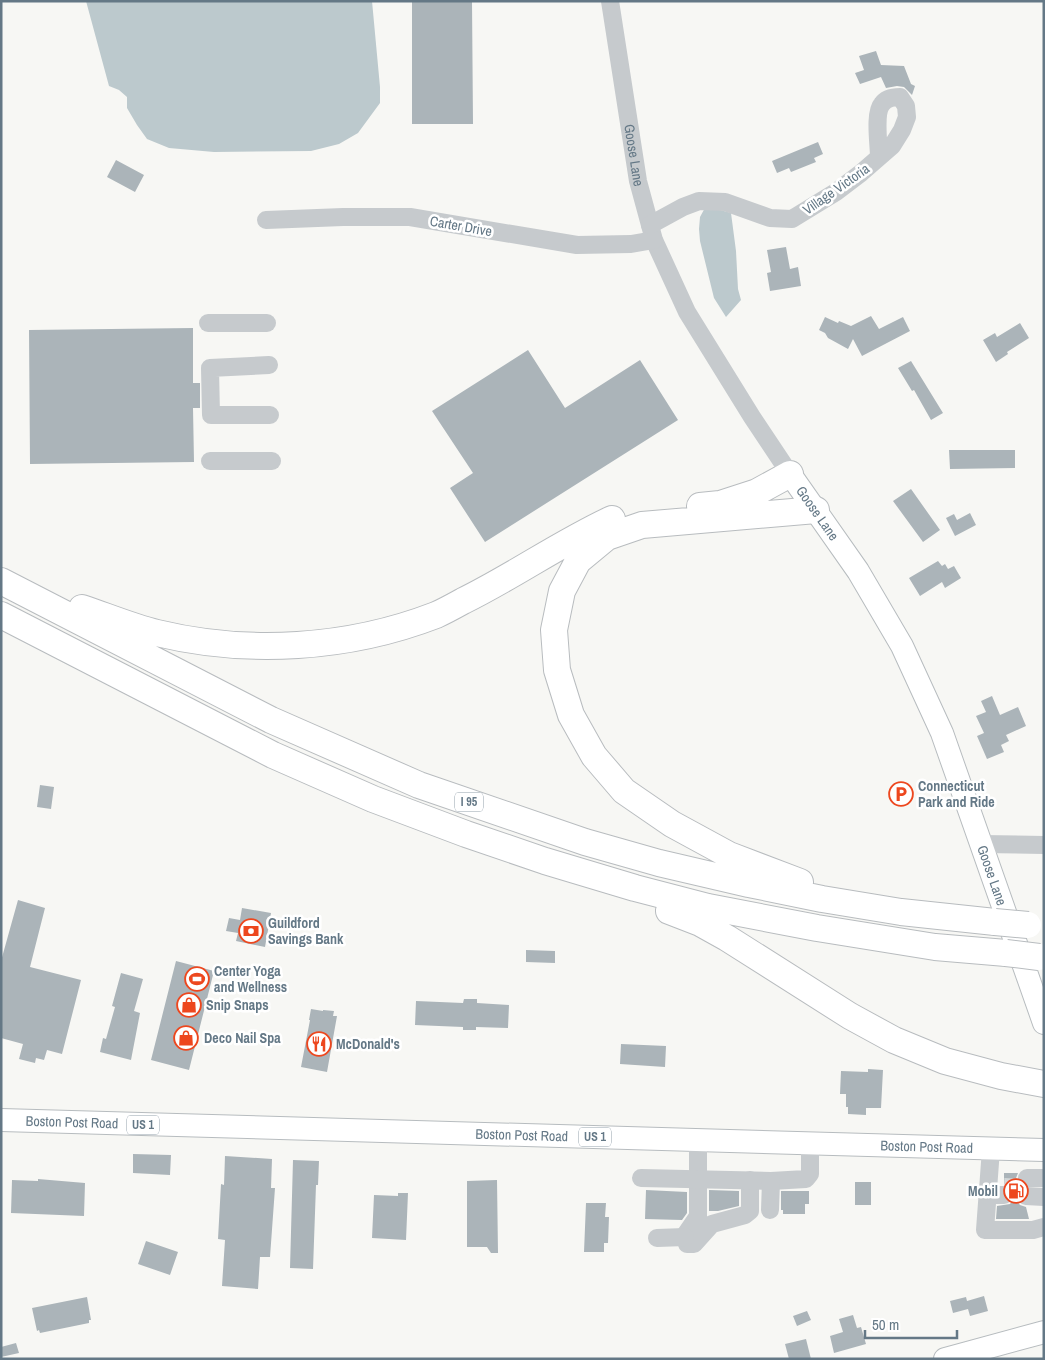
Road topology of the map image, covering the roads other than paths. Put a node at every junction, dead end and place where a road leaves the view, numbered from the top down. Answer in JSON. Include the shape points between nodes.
{"nodes":[{"id":1,"x":610,"y":1,"type":"edge"},
{"id":2,"x":880,"y":157,"type":"dead end"},
{"id":3,"x":266,"y":220,"type":"dead end"},
{"id":4,"x":652,"y":233,"type":"junction"},
{"id":5,"x":267,"y":322,"type":"dead end"},
{"id":6,"x":208,"y":323,"type":"dead end"},
{"id":7,"x":268,"y":365,"type":"dead end"},
{"id":8,"x":270,"y":415,"type":"dead end"},
{"id":9,"x":272,"y":460,"type":"dead end"},
{"id":10,"x":210,"y":461,"type":"dead end"},
{"id":11,"x":790,"y":474,"type":"junction"},
{"id":12,"x":816,"y":510,"type":"junction"},
{"id":13,"x":1,"y":574,"type":"edge"},
{"id":14,"x":1,"y":581,"type":"edge"},
{"id":15,"x":1,"y":615,"type":"edge"},
{"id":16,"x":981,"y":844,"type":"junction"},
{"id":17,"x":1044,"y":845,"type":"edge"},
{"id":18,"x":545,"y":861,"type":"junction"},
{"id":19,"x":983,"y":921,"type":"junction"},
{"id":20,"x":1036,"y":926,"type":"edge"},
{"id":21,"x":1042,"y":957,"type":"edge"},
{"id":22,"x":1044,"y":1024,"type":"edge"},
{"id":23,"x":1044,"y":1084,"type":"edge"},
{"id":24,"x":1,"y":1120,"type":"edge"},
{"id":25,"x":698,"y":1140,"type":"junction"},
{"id":26,"x":810,"y":1144,"type":"junction"},
{"id":27,"x":991,"y":1149,"type":"junction"},
{"id":28,"x":1044,"y":1150,"type":"edge"},
{"id":29,"x":641,"y":1178,"type":"dead end"},
{"id":30,"x":698,"y":1178,"type":"junction"},
{"id":31,"x":750,"y":1180,"type":"junction"},
{"id":32,"x":771,"y":1181,"type":"junction"},
{"id":33,"x":1033,"y":1186,"type":"tunnel mouth"},
{"id":34,"x":1044,"y":1197,"type":"edge"},
{"id":35,"x":770,"y":1210,"type":"dead end"},
{"id":36,"x":1044,"y":1227,"type":"edge"},
{"id":37,"x":684,"y":1237,"type":"junction"},
{"id":38,"x":657,"y":1238,"type":"dead end"},
{"id":39,"x":1044,"y":1332,"type":"edge"},
{"id":40,"x":945,"y":1359,"type":"edge"}],
"edges":[{"from":1,"to":4,"type":"street","name":"Goose Lane","via":[[638,181]]},
{"from":2,"to":4,"type":"street","name":"Village Victoria","via":[[836,192],[792,219],[770,218],[725,202],[699,201],[684,207]]},
{"from":3,"to":4,"type":"street","name":"Carter Drive","via":[[410,217],[577,245],[631,244]]},
{"from":4,"to":11,"type":"street","name":"Goose Lane","via":[[688,312]]},
{"from":5,"to":6,"type":"street"},
{"from":7,"to":8,"type":"street","via":[[210,368],[211,416]]},
{"from":9,"to":10,"type":"street"},
{"from":11,"to":12,"type":"main road","name":"Goose Lane"},
{"from":11,"to":13,"type":"highway","via":[[757,492],[720,504],[648,511],[611,519],[492,587],[436,614],[383,632],[324,644],[215,644],[156,633],[81,608]]},
{"from":12,"to":16,"type":"main road","name":"Goose Lane","via":[[858,571],[902,646],[942,733]]},
{"from":12,"to":19,"type":"highway","via":[[642,526],[608,537],[578,561],[562,591],[554,630],[557,670],[571,715],[594,756],[624,791],[672,824],[729,855],[802,883]]},
{"from":14,"to":19,"type":"highway","number":"I 95","via":[[271,720],[420,785],[585,842],[659,863],[822,899]]},
{"from":15,"to":18,"type":"highway","number":"I 95","via":[[273,755],[382,802]]},
{"from":16,"to":17,"type":"street"},
{"from":16,"to":22,"type":"main road","name":"Goose Lane"},
{"from":18,"to":21,"type":"highway","number":"I 95","bridge":true,"via":[[708,907],[935,946]]},
{"from":18,"to":23,"type":"highway","via":[[700,923],[894,1040],[945,1061]]},
{"from":19,"to":20,"type":"highway","number":"I 95","bridge":true},
{"from":24,"to":25,"type":"main road","name":"Boston Post Road","number":"US 1"},
{"from":25,"to":26,"type":"main road","name":"Boston Post Road","number":"US 1"},
{"from":25,"to":30,"type":"street"},
{"from":26,"to":27,"type":"main road","name":"Boston Post Road","number":"US 1"},
{"from":26,"to":32,"type":"street","via":[[810,1174],[806,1179]]},
{"from":27,"to":28,"type":"main road","name":"Boston Post Road","number":"US 1"},
{"from":27,"to":36,"type":"street","via":[[996,1186],[984,1230]]},
{"from":29,"to":30,"type":"street"},
{"from":30,"to":31,"type":"street"},
{"from":30,"to":37,"type":"street","via":[[698,1216]]},
{"from":31,"to":32,"type":"street"},
{"from":31,"to":37,"type":"street","via":[[750,1210],[745,1215],[712,1224],[694,1244],[687,1244]]},
{"from":32,"to":35,"type":"street"},
{"from":33,"to":34,"type":"street"},
{"from":37,"to":38,"type":"street"},
{"from":39,"to":40,"type":"main road"}]}
